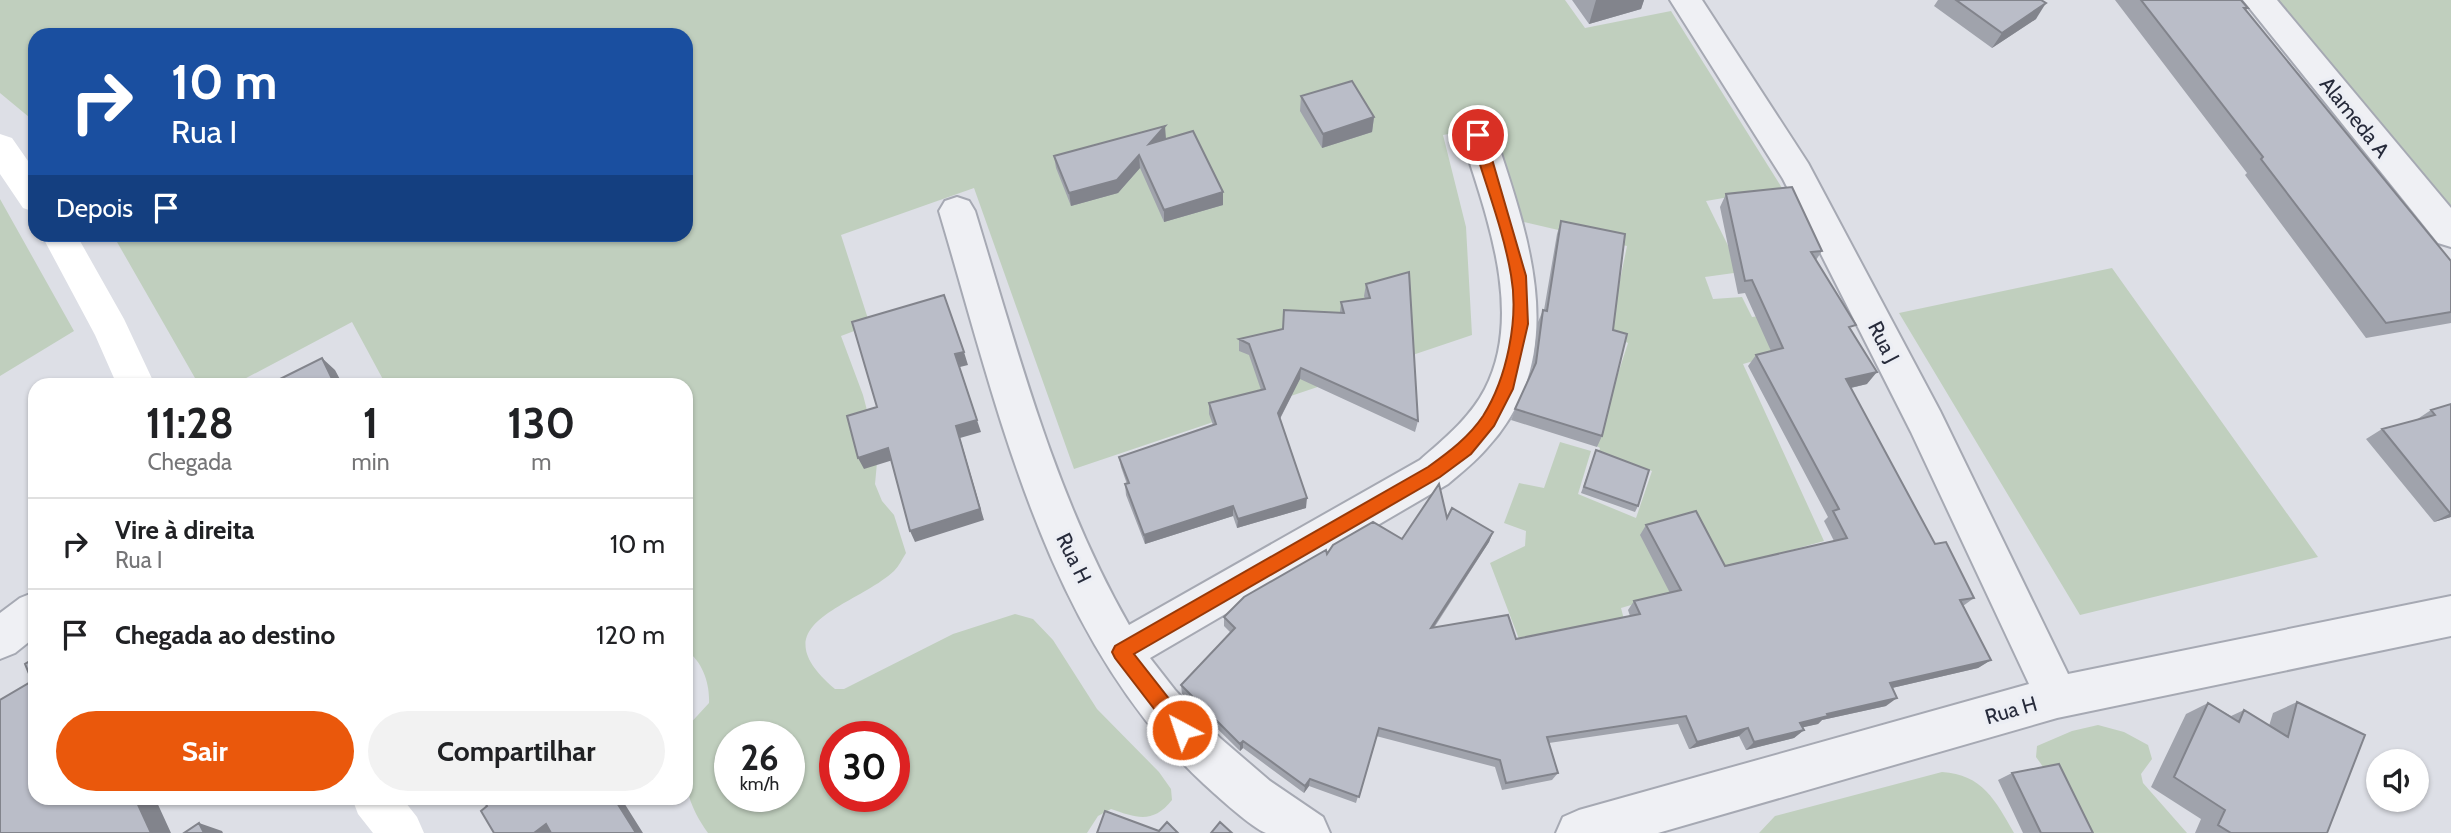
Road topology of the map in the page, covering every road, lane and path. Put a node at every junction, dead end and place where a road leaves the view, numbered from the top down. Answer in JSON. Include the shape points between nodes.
{"nodes":[{"id":1,"x":1686,"y":0,"type":"edge"},
{"id":2,"x":2259,"y":0,"type":"edge"},
{"id":3,"x":1478,"y":135,"type":"dead end"},
{"id":4,"x":0,"y":147,"type":"edge"},
{"id":5,"x":28,"y":188,"type":"edge"},
{"id":6,"x":957,"y":212,"type":"dead end"},
{"id":7,"x":2451,"y":233,"type":"edge"},
{"id":8,"x":62,"y":242,"type":"edge"},
{"id":9,"x":133,"y":378,"type":"edge"},
{"id":10,"x":2451,"y":616,"type":"edge"},
{"id":11,"x":28,"y":617,"type":"edge"},
{"id":12,"x":0,"y":639,"type":"edge"},
{"id":13,"x":1121,"y":652,"type":"junction"},
{"id":14,"x":2057,"y":697,"type":"junction"},
{"id":15,"x":379,"y":805,"type":"edge"},
{"id":16,"x":401,"y":833,"type":"edge"},
{"id":17,"x":1307,"y":833,"type":"edge"},
{"id":18,"x":1579,"y":833,"type":"edge"}],
"edges":[{"from":1,"to":14,"type":"street","name":"Rua J","via":[[1796,172],[1926,423]]},
{"from":2,"to":7,"type":"street","name":"Alameda A"},
{"from":3,"to":13,"type":"street","via":[[1504,217],[1521,302],[1514,360],[1488,422],[1465,449],[1434,472]]},
{"from":4,"to":5,"type":"main road"},
{"from":6,"to":13,"type":"street","name":"Rua H","via":[[1049,504]]},
{"from":8,"to":9,"type":"main road"},
{"from":10,"to":14,"type":"street","name":"Rua H"},
{"from":11,"to":12,"type":"street"},
{"from":13,"to":17,"type":"street","name":"Rua H","via":[[1182,730],[1216,764]]},
{"from":14,"to":18,"type":"street","name":"Rua H"},
{"from":15,"to":16,"type":"main road"}]}
